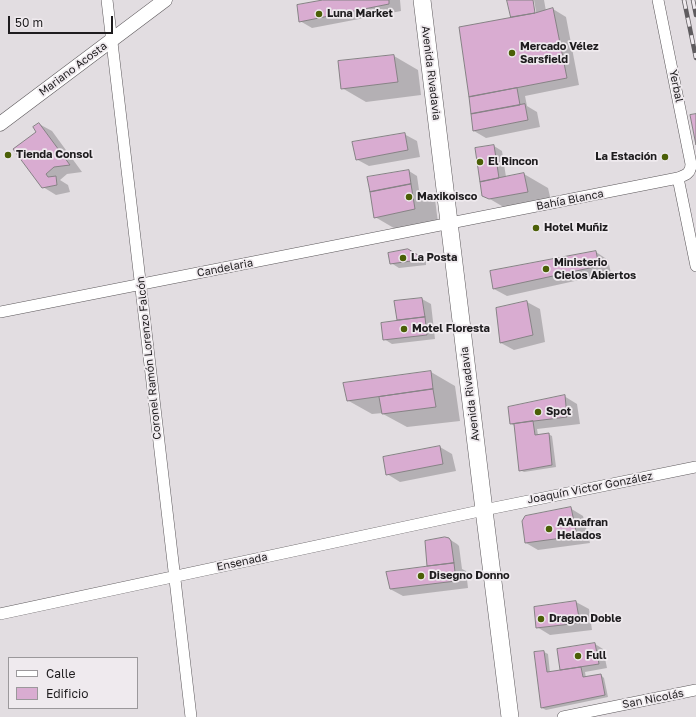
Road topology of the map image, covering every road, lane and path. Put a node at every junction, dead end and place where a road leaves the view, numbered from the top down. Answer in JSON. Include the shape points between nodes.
{"nodes":[{"id":1,"x":108,"y":0,"type":"edge"},
{"id":2,"x":165,"y":0,"type":"edge"},
{"id":3,"x":422,"y":0,"type":"edge"},
{"id":4,"x":658,"y":0,"type":"edge"},
{"id":5,"x":112,"y":40,"type":"junction"},
{"id":6,"x":0,"y":124,"type":"edge"},
{"id":7,"x":689,"y":172,"type":"joint"},
{"id":8,"x":678,"y":178,"type":"junction"},
{"id":9,"x":450,"y":223,"type":"junction"},
{"id":10,"x":696,"y":266,"type":"edge"},
{"id":11,"x":141,"y":285,"type":"junction"},
{"id":12,"x":0,"y":312,"type":"edge"},
{"id":13,"x":696,"y":467,"type":"edge"},
{"id":14,"x":484,"y":510,"type":"junction"},
{"id":15,"x":174,"y":577,"type":"junction"},
{"id":16,"x":0,"y":614,"type":"edge"},
{"id":17,"x":696,"y":690,"type":"edge"},
{"id":18,"x":191,"y":717,"type":"edge"},
{"id":19,"x":510,"y":717,"type":"edge"},
{"id":20,"x":563,"y":717,"type":"edge"}],
"edges":[{"from":1,"to":5,"type":"street","name":"Coronel Ramón Lorenzo Falcón"},
{"from":2,"to":5,"type":"street","name":"Mariano Acosta"},
{"from":3,"to":9,"type":"main road","name":"Avenida Rivadavia"},
{"from":4,"to":7,"type":"street","name":"Yerbal","via":[[690,158]]},
{"from":5,"to":6,"type":"street","name":"Mariano Acosta"},
{"from":5,"to":11,"type":"street","name":"Coronel Ramón Lorenzo Falcón"},
{"from":7,"to":8,"type":"street","name":"Bahía Blanca"},
{"from":8,"to":9,"type":"street","name":"Bahía Blanca"},
{"from":8,"to":10,"type":"street"},
{"from":9,"to":11,"type":"street","name":"Candelaria"},
{"from":9,"to":14,"type":"main road","name":"Avenida Rivadavia"},
{"from":11,"to":12,"type":"street","name":"Candelaria"},
{"from":11,"to":15,"type":"street","name":"Coronel Ramón Lorenzo Falcón"},
{"from":13,"to":14,"type":"street","name":"Joaquín Victor González"},
{"from":14,"to":15,"type":"street","name":"Ensenada"},
{"from":14,"to":19,"type":"main road","name":"Avenida Rivadavia"},
{"from":15,"to":16,"type":"street","name":"Ensenada"},
{"from":15,"to":18,"type":"street","name":"Coronel Ramón Lorenzo Falcón"},
{"from":17,"to":20,"type":"street","name":"San Nicolás"}]}
